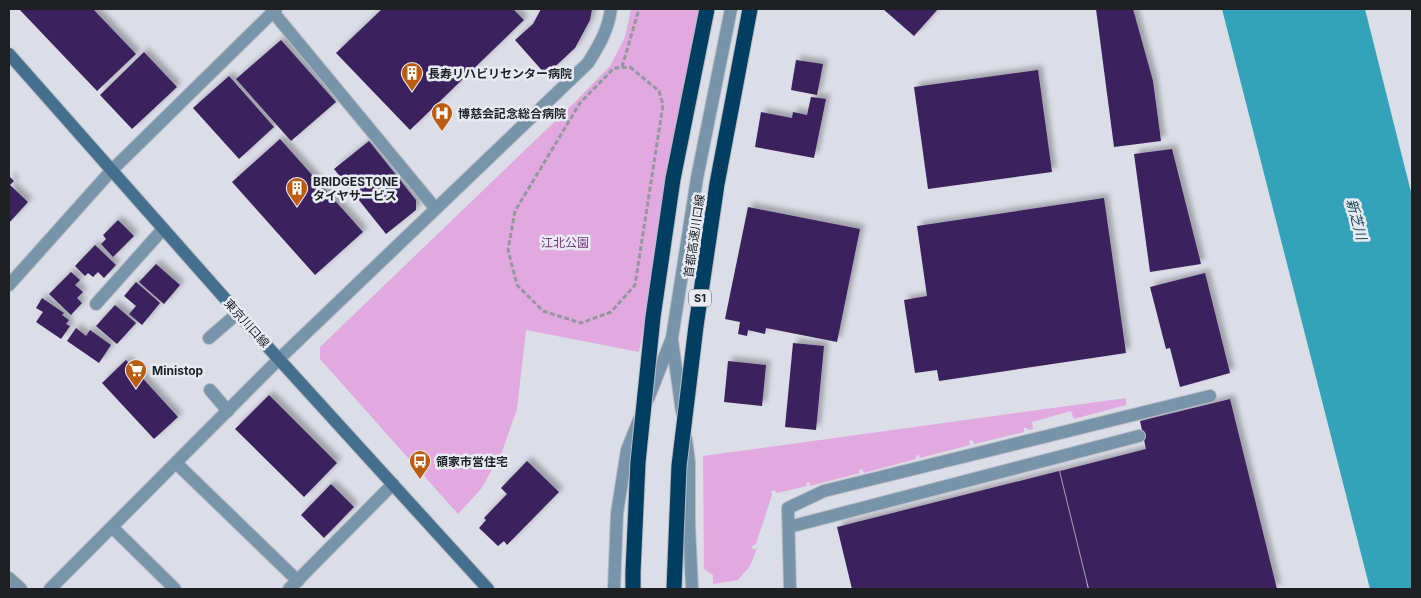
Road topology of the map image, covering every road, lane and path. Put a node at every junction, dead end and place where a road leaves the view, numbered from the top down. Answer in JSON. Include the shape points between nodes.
{"nodes":[{"id":1,"x":611,"y":9,"type":"edge"},
{"id":2,"x":638,"y":9,"type":"edge"},
{"id":3,"x":707,"y":9,"type":"edge"},
{"id":4,"x":730,"y":9,"type":"edge"},
{"id":5,"x":750,"y":9,"type":"edge"},
{"id":6,"x":274,"y":10,"type":"edge"},
{"id":7,"x":9,"y":54,"type":"edge"},
{"id":8,"x":622,"y":67,"type":"junction"},
{"id":9,"x":111,"y":171,"type":"junction"},
{"id":10,"x":435,"y":208,"type":"junction"},
{"id":11,"x":163,"y":229,"type":"junction"},
{"id":12,"x":9,"y":285,"type":"edge"},
{"id":13,"x":96,"y":304,"type":"dead end"},
{"id":14,"x":238,"y":313,"type":"junction"},
{"id":15,"x":209,"y":338,"type":"dead end"},
{"id":16,"x":672,"y":338,"type":"junction"},
{"id":17,"x":279,"y":359,"type":"junction"},
{"id":18,"x":210,"y":390,"type":"dead end"},
{"id":19,"x":1210,"y":396,"type":"dead end"},
{"id":20,"x":228,"y":411,"type":"junction"},
{"id":21,"x":1138,"y":436,"type":"dead end"},
{"id":22,"x":176,"y":463,"type":"junction"},
{"id":23,"x":393,"y":484,"type":"junction"},
{"id":24,"x":112,"y":527,"type":"junction"},
{"id":25,"x":789,"y":527,"type":"junction"},
{"id":26,"x":9,"y":578,"type":"edge"},
{"id":27,"x":294,"y":585,"type":"edge"},
{"id":28,"x":22,"y":589,"type":"edge"},
{"id":29,"x":50,"y":589,"type":"edge"},
{"id":30,"x":175,"y":589,"type":"edge"},
{"id":31,"x":488,"y":589,"type":"edge"},
{"id":32,"x":614,"y":589,"type":"edge"},
{"id":33,"x":633,"y":589,"type":"edge"},
{"id":34,"x":674,"y":589,"type":"edge"},
{"id":35,"x":692,"y":589,"type":"edge"},
{"id":36,"x":790,"y":589,"type":"edge"}],
"edges":[{"from":1,"to":10,"type":"street","via":[[609,24],[588,62]]},
{"from":2,"to":8,"type":"path"},
{"from":3,"to":33,"type":"highway","bridge":true,"via":[[673,179],[653,317],[638,462]]},
{"from":4,"to":16,"type":"street","via":[[697,178]]},
{"from":5,"to":34,"type":"highway","name":"首都高速川口線","number":"S1","bridge":true,"via":[[717,184],[696,326],[679,466]]},
{"from":6,"to":9,"type":"street"},
{"from":6,"to":10,"type":"street"},
{"from":7,"to":9,"type":"main road","name":"東京川口線"},
{"from":8,"to":8,"type":"path","via":[[630,66],[659,91],[663,105],[635,286],[611,312],[581,323],[543,311],[517,285],[508,250],[515,211],[580,103],[614,68]]},
{"from":9,"to":11,"type":"main road","name":"東京川口線"},
{"from":9,"to":12,"type":"street"},
{"from":10,"to":17,"type":"street"},
{"from":11,"to":13,"type":"street"},
{"from":11,"to":14,"type":"main road","name":"東京川口線"},
{"from":14,"to":15,"type":"street"},
{"from":14,"to":17,"type":"main road","name":"東京川口線"},
{"from":16,"to":32,"type":"street","via":[[628,450],[616,513]]},
{"from":16,"to":35,"type":"street","via":[[689,462]]},
{"from":17,"to":20,"type":"street"},
{"from":17,"to":23,"type":"main road","name":"東京川口線"},
{"from":18,"to":20,"type":"street"},
{"from":19,"to":25,"type":"street","via":[[824,491],[788,508]]},
{"from":20,"to":22,"type":"street"},
{"from":21,"to":25,"type":"street"},
{"from":22,"to":24,"type":"street"},
{"from":22,"to":27,"type":"street"},
{"from":23,"to":27,"type":"street"},
{"from":23,"to":31,"type":"main road","name":"東京川口線"},
{"from":24,"to":29,"type":"street"},
{"from":24,"to":30,"type":"street"},
{"from":25,"to":36,"type":"street"},
{"from":26,"to":28,"type":"street"}]}
